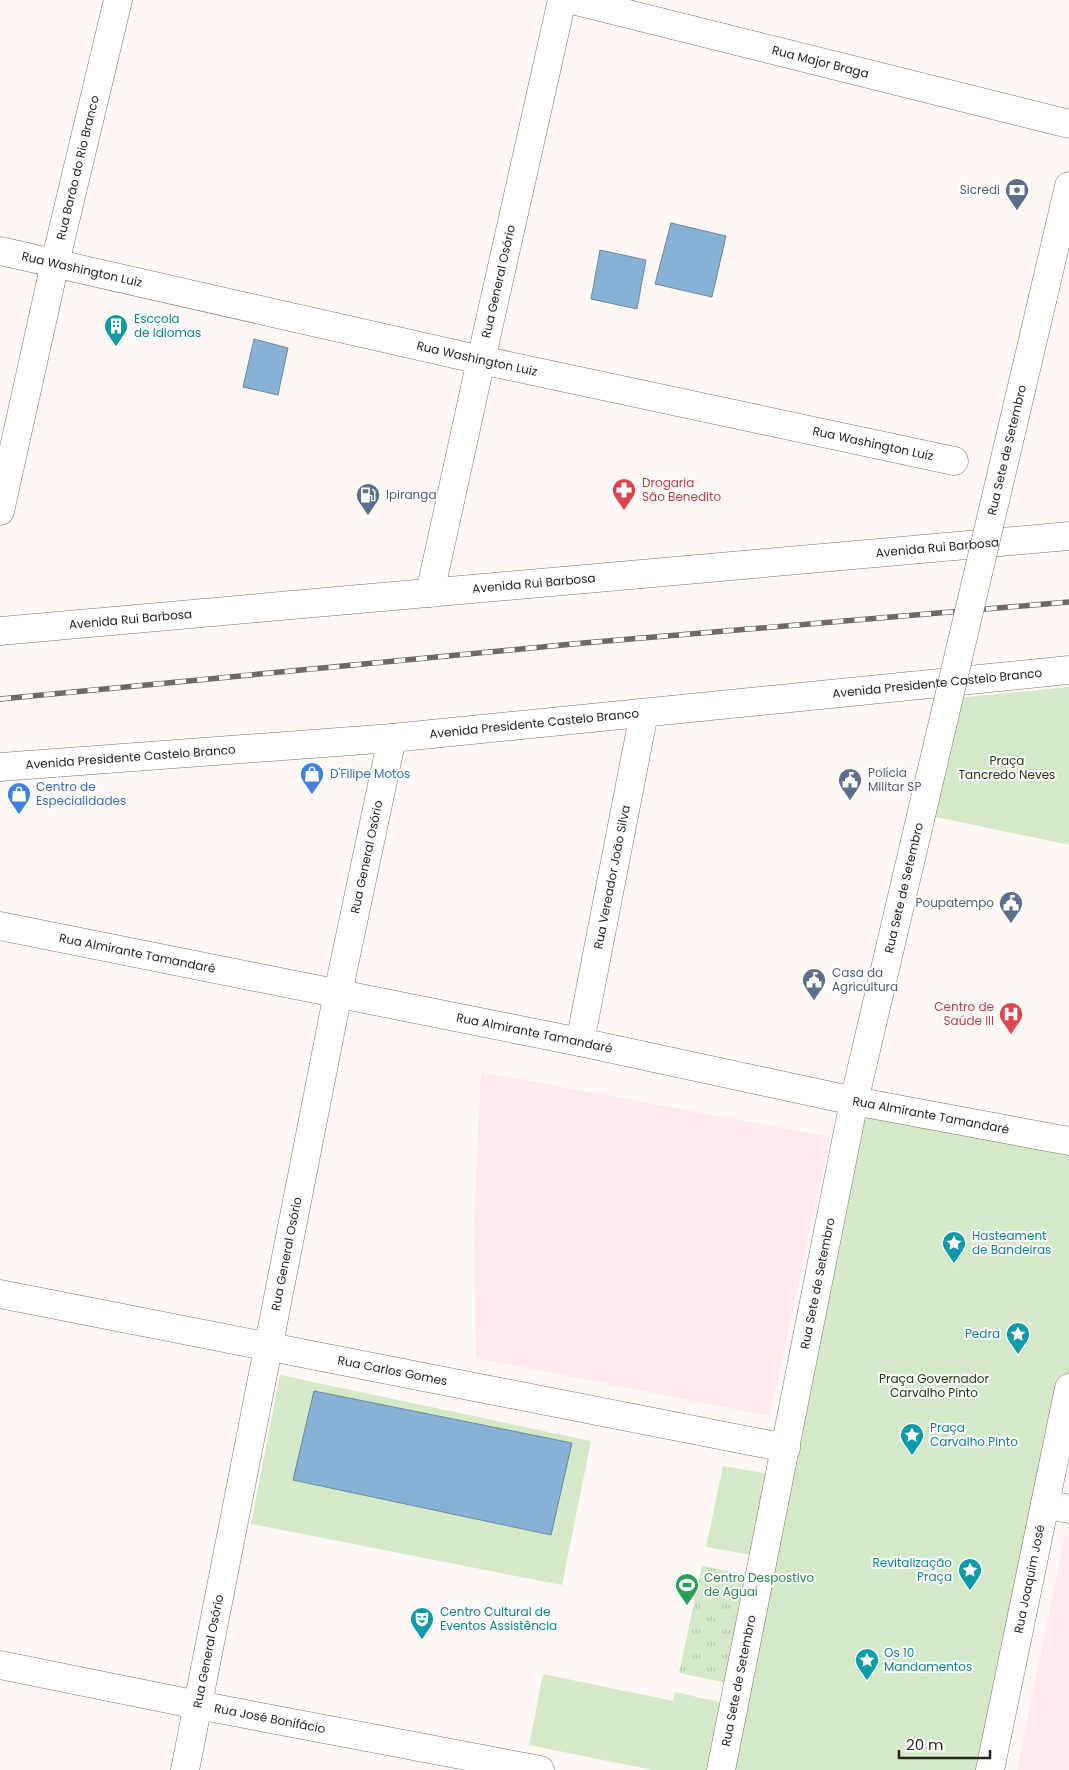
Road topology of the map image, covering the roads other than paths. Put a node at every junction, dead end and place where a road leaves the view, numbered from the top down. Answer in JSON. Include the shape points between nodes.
{"nodes":[{"id":1,"x":118,"y":0,"type":"edge"},
{"id":2,"x":562,"y":0,"type":"edge"},
{"id":3,"x":572,"y":0,"type":"edge"},
{"id":4,"x":1069,"y":124,"type":"edge"},
{"id":5,"x":1069,"y":186,"type":"edge"},
{"id":6,"x":0,"y":251,"type":"edge"},
{"id":7,"x":55,"y":263,"type":"junction"},
{"id":8,"x":481,"y":360,"type":"junction"},
{"id":9,"x":954,"y":461,"type":"dead end"},
{"id":10,"x":0,"y":511,"type":"edge"},
{"id":11,"x":1069,"y":536,"type":"edge"},
{"id":12,"x":430,"y":593,"type":"junction"},
{"id":13,"x":0,"y":631,"type":"edge"},
{"id":14,"x":1069,"y":670,"type":"edge"},
{"id":15,"x":644,"y":713,"type":"junction"},
{"id":16,"x":392,"y":738,"type":"junction"},
{"id":17,"x":0,"y":767,"type":"edge"},
{"id":18,"x":0,"y":926,"type":"edge"},
{"id":19,"x":338,"y":994,"type":"junction"},
{"id":20,"x":580,"y":1042,"type":"junction"},
{"id":21,"x":854,"y":1102,"type":"junction"},
{"id":22,"x":1069,"y":1141,"type":"edge"},
{"id":23,"x":0,"y":1294,"type":"edge"},
{"id":24,"x":269,"y":1345,"type":"junction"},
{"id":25,"x":1069,"y":1388,"type":"edge"},
{"id":26,"x":786,"y":1448,"type":"junction"},
{"id":27,"x":1057,"y":1507,"type":"edge"},
{"id":28,"x":0,"y":1665,"type":"edge"},
{"id":29,"x":198,"y":1705,"type":"junction"},
{"id":30,"x":185,"y":1770,"type":"edge"},
{"id":31,"x":540,"y":1770,"type":"edge"},
{"id":32,"x":721,"y":1770,"type":"edge"},
{"id":33,"x":990,"y":1770,"type":"edge"}],
"edges":[{"from":1,"to":7,"type":"street","name":"Rua Barão do Rio Branco"},
{"from":2,"to":8,"type":"street","name":"Rua General Osório"},
{"from":3,"to":4,"type":"street","name":"Rua Major Braga"},
{"from":5,"to":21,"type":"street","name":"Rua Sete de Setembro","bridge":true},
{"from":6,"to":7,"type":"street","name":"Rua Washington Luiz"},
{"from":7,"to":8,"type":"street","name":"Rua Washington Luiz"},
{"from":7,"to":10,"type":"street","name":"Rua Barão do Rio Branco"},
{"from":8,"to":9,"type":"street","name":"Rua Washington Luiz"},
{"from":8,"to":12,"type":"street","name":"Rua General Osório"},
{"from":11,"to":12,"type":"street","name":"Avenida Rui Barbosa"},
{"from":12,"to":13,"type":"street","name":"Avenida Rui Barbosa"},
{"from":14,"to":15,"type":"street","name":"Avenida Presidente Castelo Branco"},
{"from":15,"to":16,"type":"street","name":"Avenida Presidente Castelo Branco"},
{"from":15,"to":20,"type":"street","name":"Rua Vereador João Silva"},
{"from":16,"to":17,"type":"street","name":"Avenida Presidente Castelo Branco"},
{"from":16,"to":19,"type":"street","name":"Rua General Osório"},
{"from":18,"to":19,"type":"street","name":"Rua Almirante Tamandaré"},
{"from":19,"to":20,"type":"street","name":"Rua Almirante Tamandaré"},
{"from":19,"to":24,"type":"street","name":"Rua General Osório"},
{"from":20,"to":21,"type":"street","name":"Rua Almirante Tamandaré"},
{"from":21,"to":22,"type":"street","name":"Rua Almirante Tamandaré"},
{"from":21,"to":26,"type":"street","name":"Rua Sete de Setembro"},
{"from":23,"to":24,"type":"street","name":"Rua Carlos Gomes"},
{"from":24,"to":26,"type":"street","name":"Rua Carlos Gomes"},
{"from":24,"to":29,"type":"street","name":"Rua General Osório"},
{"from":25,"to":27,"type":"street","name":"Rua Joaquim José"},
{"from":26,"to":32,"type":"street","name":"Rua Sete de Setembro"},
{"from":27,"to":33,"type":"street","name":"Rua Joaquim José"},
{"from":28,"to":29,"type":"street","name":"Rua José Bonifácio"},
{"from":29,"to":30,"type":"street","name":"Rua General Osório"},
{"from":29,"to":31,"type":"street","name":"Rua José Bonifácio"}]}
